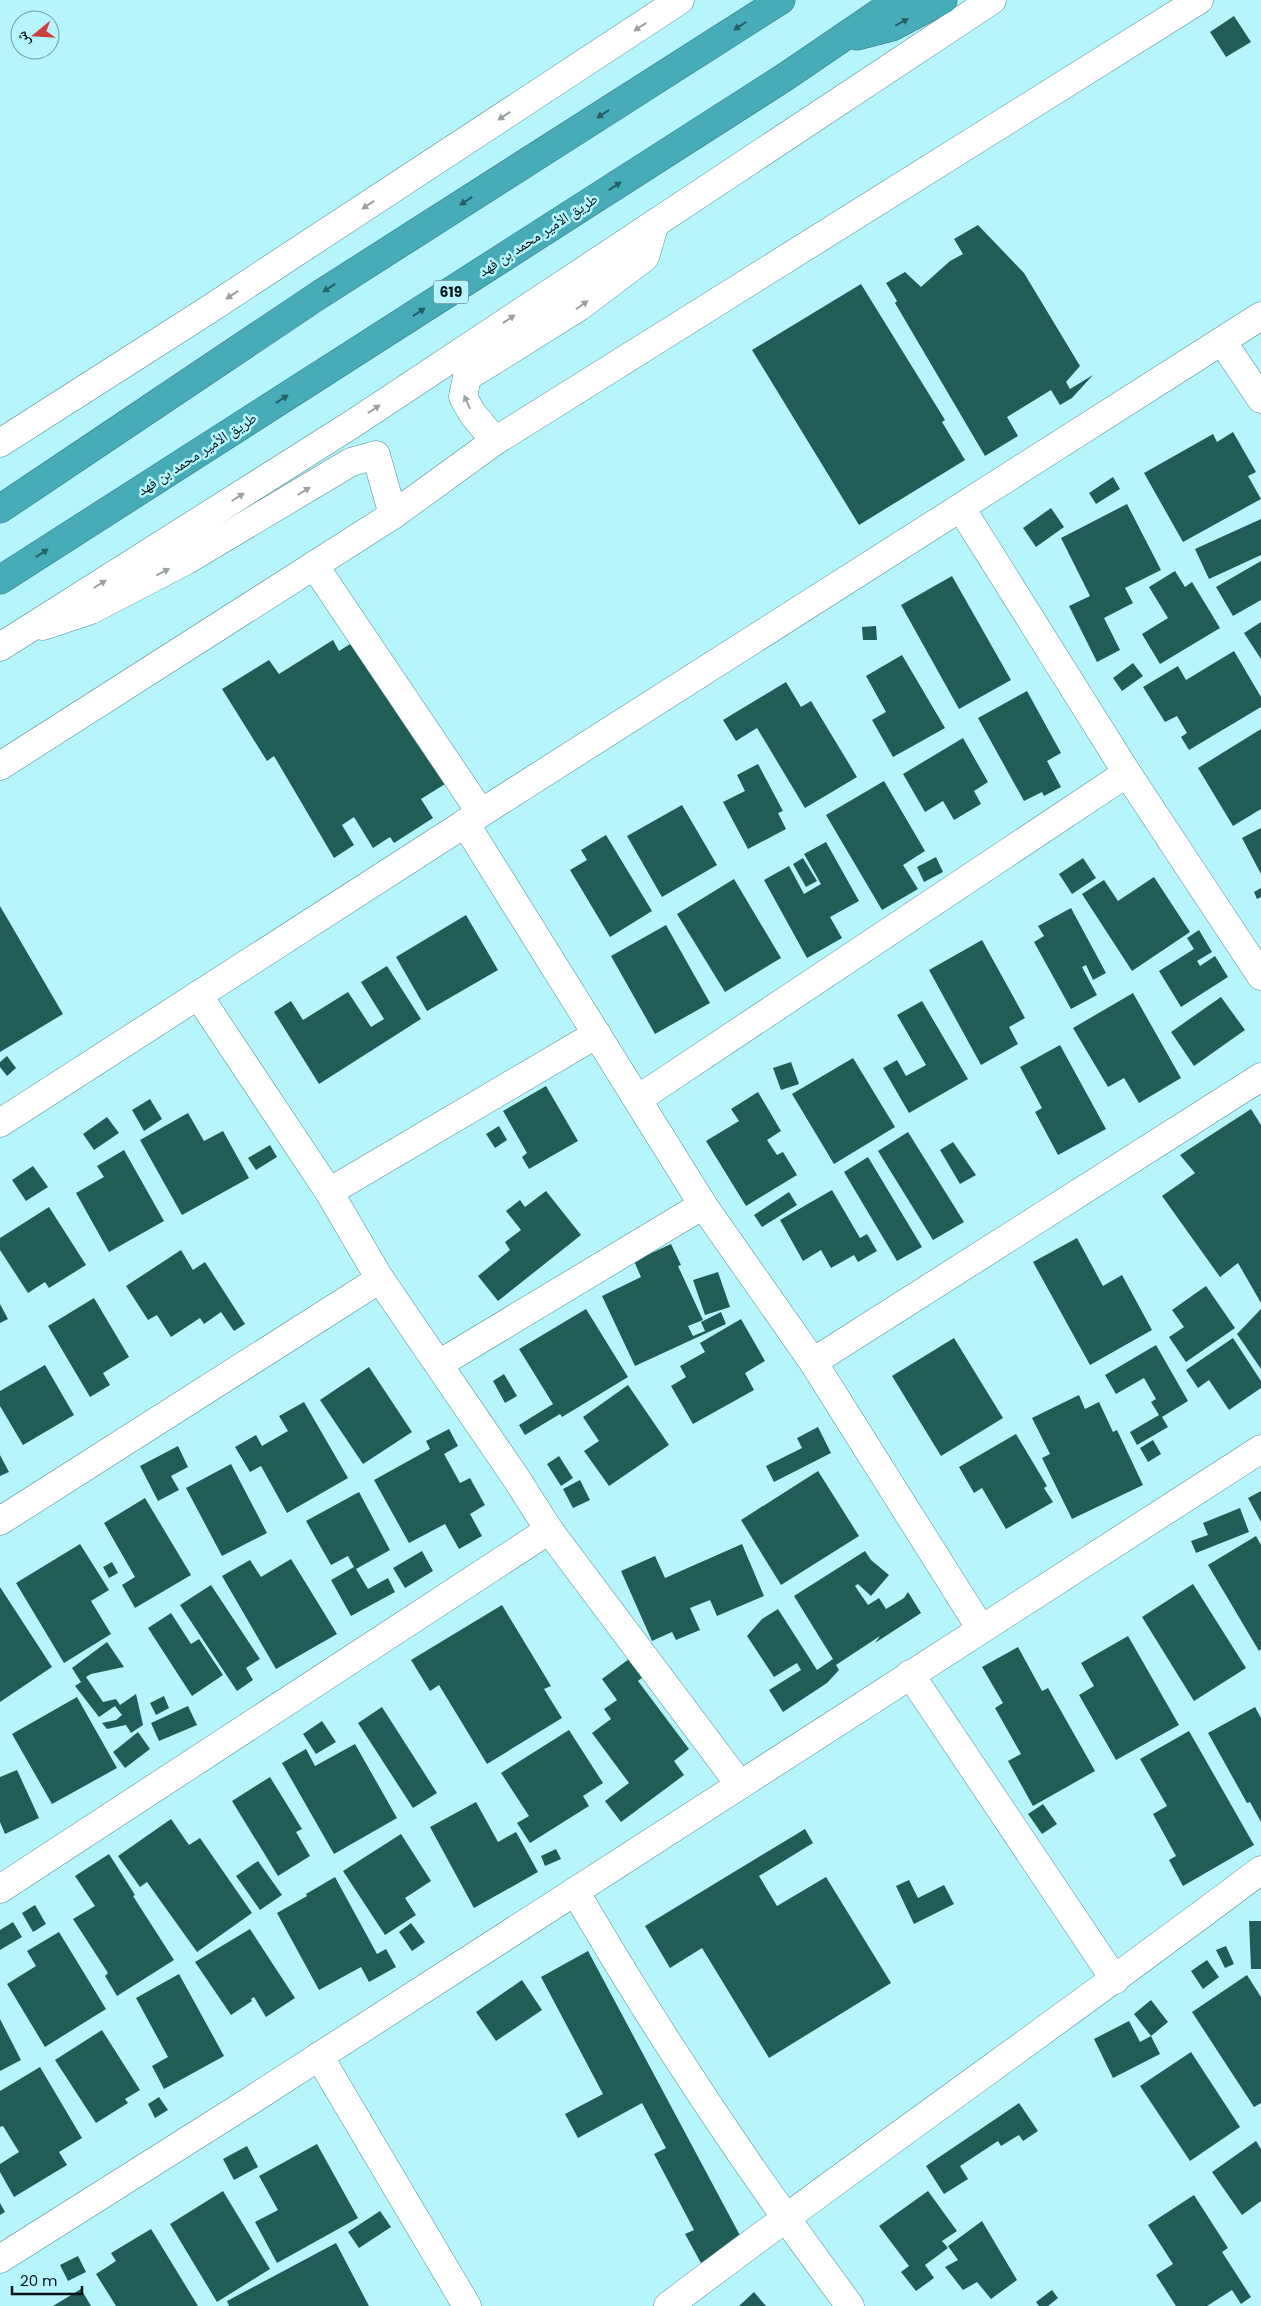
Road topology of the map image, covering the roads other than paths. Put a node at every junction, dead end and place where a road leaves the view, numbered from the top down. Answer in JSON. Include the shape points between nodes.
{"nodes":[{"id":1,"x":680,"y":0,"type":"edge"},
{"id":2,"x":782,"y":0,"type":"edge"},
{"id":3,"x":898,"y":0,"type":"edge"},
{"id":4,"x":942,"y":0,"type":"edge"},
{"id":5,"x":992,"y":0,"type":"edge"},
{"id":6,"x":1199,"y":0,"type":"edge"},
{"id":7,"x":838,"y":40,"type":"junction"},
{"id":8,"x":654,"y":223,"type":"junction"},
{"id":9,"x":1261,"y":316,"type":"edge"},
{"id":10,"x":1222,"y":341,"type":"junction"},
{"id":11,"x":1261,"y":399,"type":"edge"},
{"id":12,"x":495,"y":441,"type":"junction"},
{"id":13,"x":0,"y":443,"type":"edge"},
{"id":14,"x":961,"y":508,"type":"junction"},
{"id":15,"x":0,"y":509,"type":"edge"},
{"id":16,"x":393,"y":515,"type":"junction"},
{"id":17,"x":314,"y":565,"type":"junction"},
{"id":18,"x":1,"y":579,"type":"edge"},
{"id":19,"x":22,"y":633,"type":"junction"},
{"id":20,"x":0,"y":648,"type":"edge"},
{"id":21,"x":0,"y":766,"type":"edge"},
{"id":22,"x":1127,"y":773,"type":"junction"},
{"id":23,"x":473,"y":818,"type":"junction"},
{"id":24,"x":1256,"y":960,"type":"edge"},
{"id":25,"x":198,"y":995,"type":"junction"},
{"id":26,"x":597,"y":1034,"type":"junction"},
{"id":27,"x":1261,"y":1077,"type":"edge"},
{"id":28,"x":638,"y":1099,"type":"junction"},
{"id":29,"x":0,"y":1123,"type":"edge"},
{"id":30,"x":329,"y":1192,"type":"junction"},
{"id":31,"x":703,"y":1205,"type":"junction"},
{"id":32,"x":380,"y":1279,"type":"junction"},
{"id":33,"x":813,"y":1362,"type":"junction"},
{"id":34,"x":439,"y":1364,"type":"junction"},
{"id":35,"x":1261,"y":1449,"type":"edge"},
{"id":36,"x":0,"y":1521,"type":"edge"},
{"id":37,"x":549,"y":1530,"type":"junction"},
{"id":38,"x":981,"y":1629,"type":"junction"},
{"id":39,"x":910,"y":1674,"type":"junction"},
{"id":40,"x":740,"y":1785,"type":"junction"},
{"id":41,"x":1261,"y":1870,"type":"edge"},
{"id":42,"x":0,"y":1889,"type":"edge"},
{"id":43,"x":575,"y":1891,"type":"junction"},
{"id":44,"x":1115,"y":1980,"type":"junction"},
{"id":45,"x":319,"y":2056,"type":"junction"},
{"id":46,"x":785,"y":2218,"type":"junction"},
{"id":47,"x":0,"y":2259,"type":"edge"},
{"id":48,"x":468,"y":2306,"type":"edge"},
{"id":49,"x":668,"y":2306,"type":"edge"},
{"id":50,"x":850,"y":2306,"type":"edge"}],
"edges":[{"from":1,"to":13,"type":"street","one_way":true},
{"from":2,"to":15,"type":"highway","one_way":true,"via":[[319,294]]},
{"from":3,"to":7,"type":"highway","name":"طريق الأمير محمد بن فهد","number":"619"},
{"from":7,"to":4,"type":"highway","one_way":true,"via":[[892,27]]},
{"from":5,"to":8,"type":"street"},
{"from":6,"to":12,"type":"street"},
{"from":18,"to":7,"type":"highway","name":"طريق الأمير محمد بن فهد","number":"619","one_way":true},
{"from":12,"to":8,"type":"street","one_way":true,"via":[[463,397],[467,377],[579,307],[646,256]]},
{"from":19,"to":8,"type":"street","one_way":true,"via":[[354,423]]},
{"from":9,"to":10,"type":"street"},
{"from":10,"to":11,"type":"street"},
{"from":10,"to":14,"type":"street"},
{"from":12,"to":16,"type":"street"},
{"from":14,"to":22,"type":"street"},
{"from":14,"to":23,"type":"street"},
{"from":16,"to":17,"type":"street"},
{"from":19,"to":16,"type":"street","one_way":true,"via":[[91,610],[187,560],[351,462],[376,455]]},
{"from":17,"to":21,"type":"street"},
{"from":17,"to":23,"type":"street"},
{"from":19,"to":20,"type":"street"},
{"from":22,"to":24,"type":"street"},
{"from":22,"to":28,"type":"street"},
{"from":23,"to":25,"type":"street"},
{"from":23,"to":26,"type":"street"},
{"from":25,"to":29,"type":"street"},
{"from":25,"to":30,"type":"street"},
{"from":26,"to":28,"type":"street"},
{"from":26,"to":30,"type":"street"},
{"from":27,"to":33,"type":"street"},
{"from":28,"to":31,"type":"street"},
{"from":30,"to":32,"type":"street"},
{"from":31,"to":33,"type":"street"},
{"from":31,"to":34,"type":"street"},
{"from":32,"to":34,"type":"street"},
{"from":32,"to":36,"type":"street"},
{"from":33,"to":38,"type":"street"},
{"from":34,"to":37,"type":"street"},
{"from":35,"to":38,"type":"street"},
{"from":37,"to":40,"type":"street"},
{"from":37,"to":42,"type":"street"},
{"from":38,"to":39,"type":"street"},
{"from":39,"to":40,"type":"street"},
{"from":39,"to":44,"type":"street"},
{"from":40,"to":43,"type":"street"},
{"from":41,"to":44,"type":"street"},
{"from":43,"to":45,"type":"street"},
{"from":43,"to":46,"type":"street","via":[[626,1978]]},
{"from":44,"to":46,"type":"street"},
{"from":45,"to":47,"type":"street"},
{"from":45,"to":48,"type":"street"},
{"from":46,"to":49,"type":"street"},
{"from":46,"to":50,"type":"street"}]}
